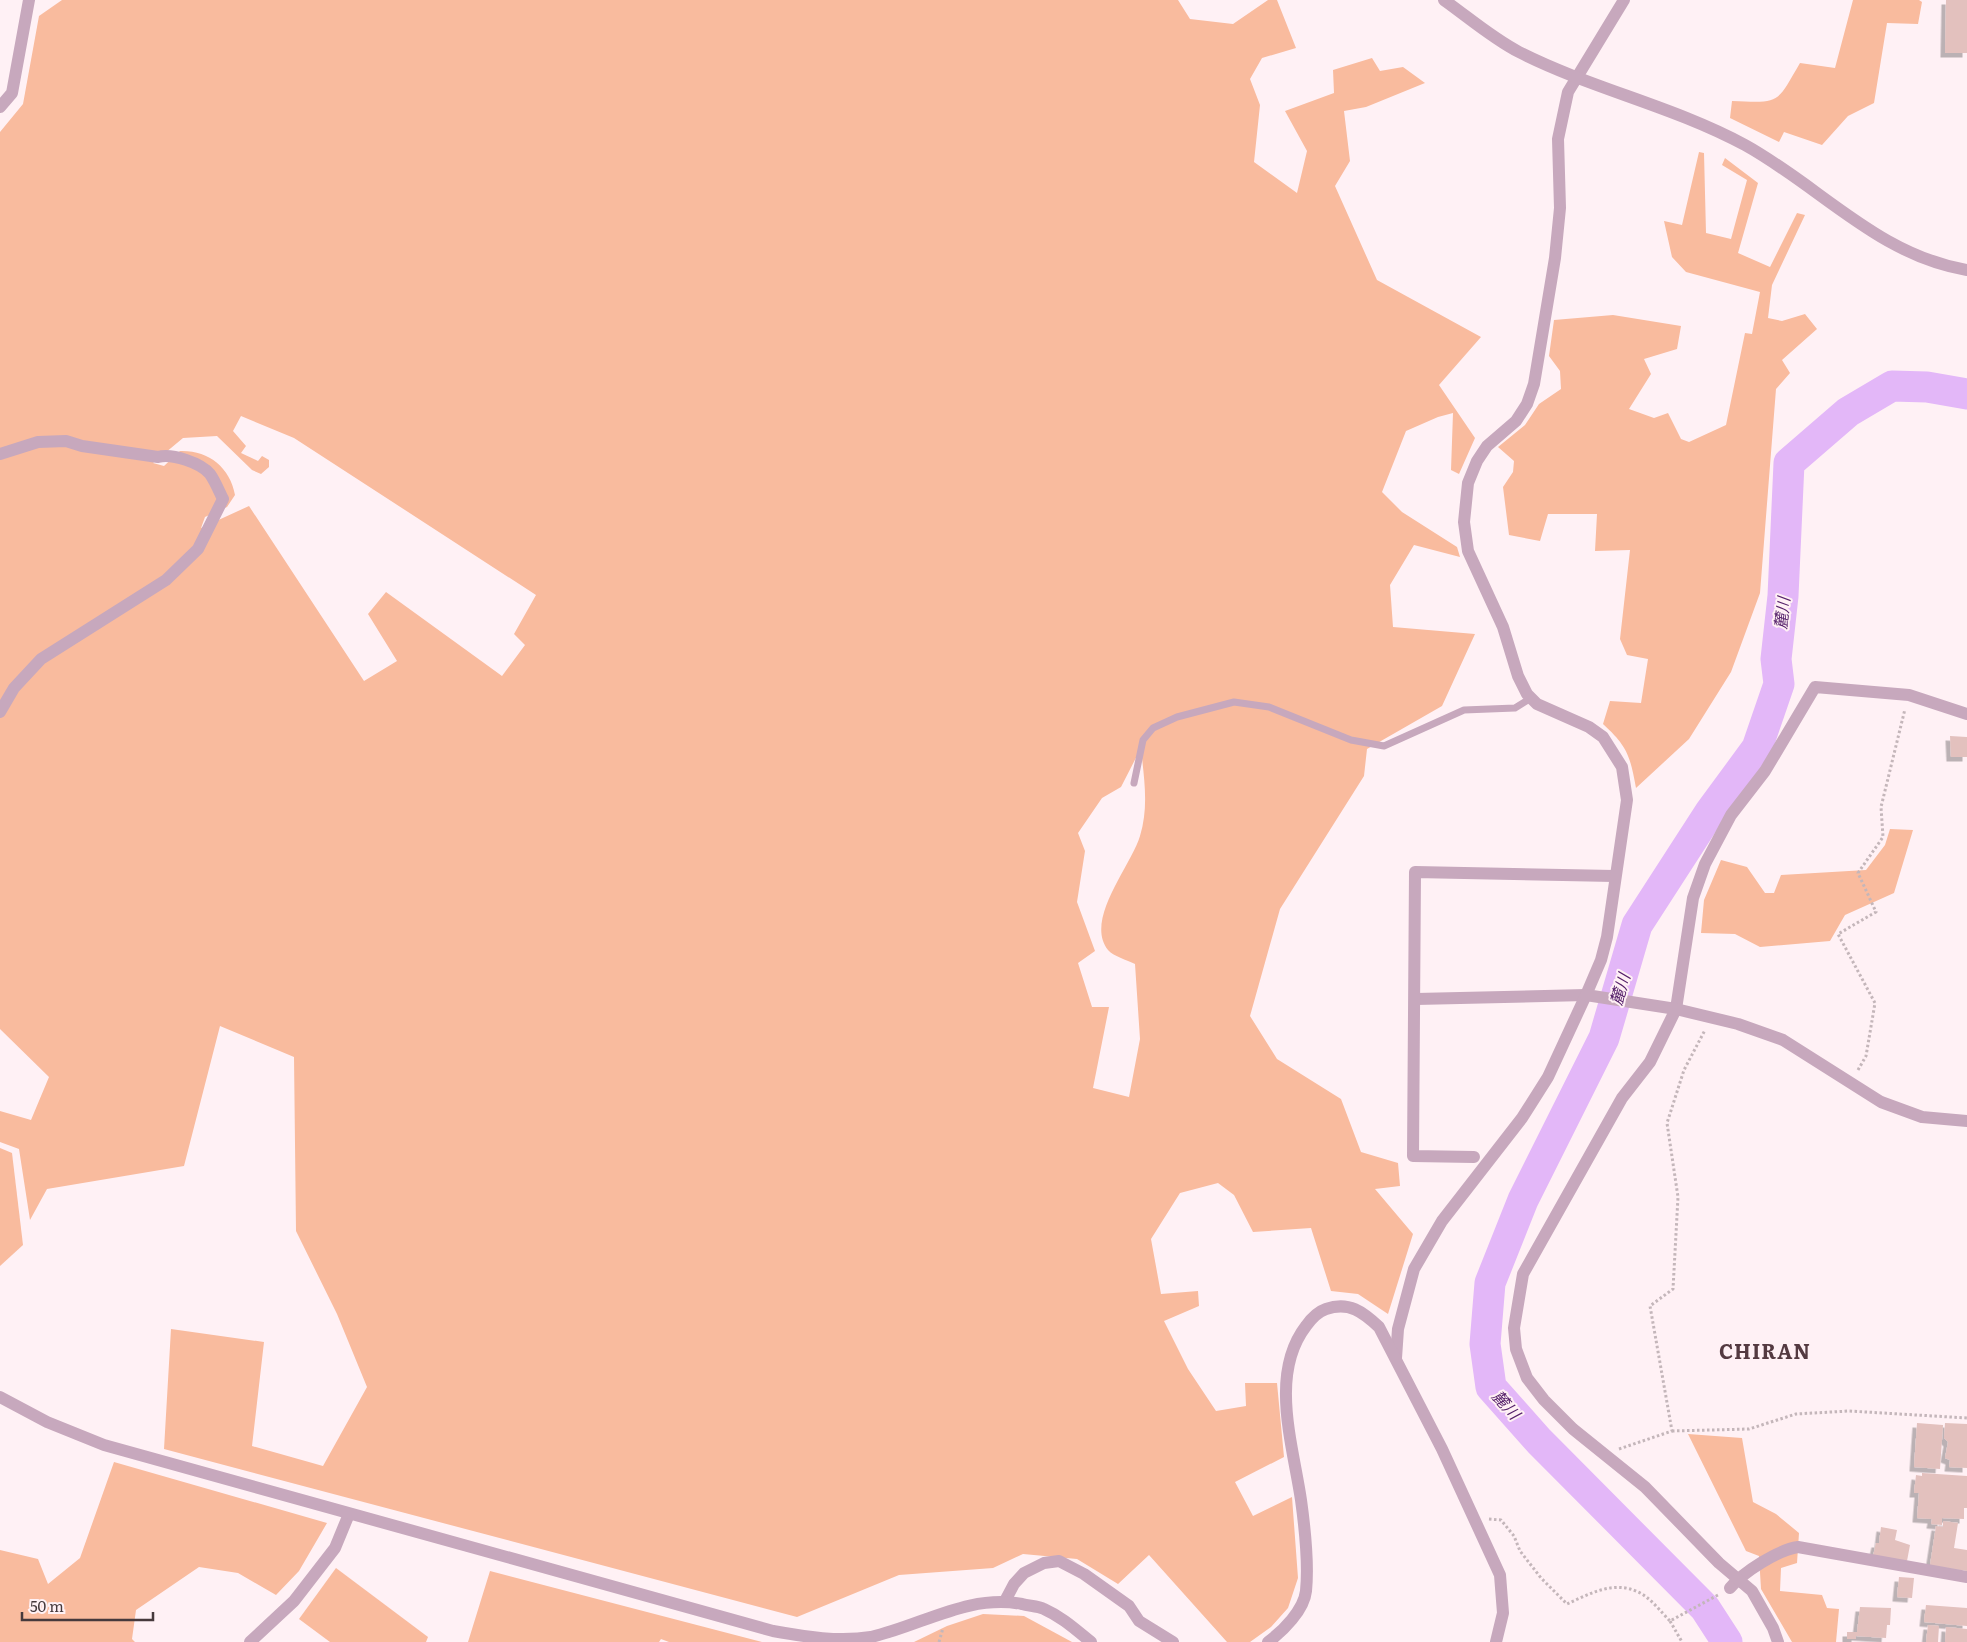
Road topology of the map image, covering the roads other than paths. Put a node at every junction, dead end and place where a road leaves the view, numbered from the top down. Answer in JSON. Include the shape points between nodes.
{"nodes":[{"id":1,"x":29,"y":0,"type":"edge"},
{"id":2,"x":1444,"y":0,"type":"edge"},
{"id":3,"x":1624,"y":0,"type":"edge"},
{"id":4,"x":1577,"y":77,"type":"junction"},
{"id":5,"x":0,"y":107,"type":"edge"},
{"id":6,"x":1967,"y":270,"type":"edge"},
{"id":7,"x":0,"y":454,"type":"edge"},
{"id":8,"x":1531,"y":698,"type":"junction"},
{"id":9,"x":0,"y":712,"type":"edge"},
{"id":10,"x":1967,"y":714,"type":"edge"},
{"id":11,"x":1134,"y":783,"type":"dead end"},
{"id":12,"x":1614,"y":876,"type":"junction"},
{"id":13,"x":1592,"y":996,"type":"junction"},
{"id":14,"x":1416,"y":999,"type":"junction"},
{"id":15,"x":1676,"y":1009,"type":"junction"},
{"id":16,"x":1967,"y":1121,"type":"edge"},
{"id":17,"x":1474,"y":1157,"type":"dead end"},
{"id":18,"x":1396,"y":1358,"type":"junction"},
{"id":19,"x":0,"y":1397,"type":"edge"},
{"id":20,"x":349,"y":1514,"type":"junction"},
{"id":21,"x":1967,"y":1577,"type":"edge"},
{"id":22,"x":1734,"y":1583,"type":"junction"},
{"id":23,"x":1005,"y":1601,"type":"junction"},
{"id":24,"x":250,"y":1642,"type":"edge"},
{"id":25,"x":1091,"y":1642,"type":"edge"},
{"id":26,"x":1173,"y":1642,"type":"edge"},
{"id":27,"x":1268,"y":1642,"type":"edge"},
{"id":28,"x":1496,"y":1642,"type":"edge"},
{"id":29,"x":1778,"y":1642,"type":"edge"}],
"edges":[{"from":1,"to":5,"type":"street","via":[[12,93]]},
{"from":2,"to":4,"type":"street","via":[[1517,51]]},
{"from":3,"to":4,"type":"street"},
{"from":4,"to":6,"type":"street","via":[[1716,130],[1772,161],[1899,249]]},
{"from":4,"to":8,"type":"street","via":[[1568,92],[1558,139],[1560,208],[1556,258],[1534,384],[1516,421],[1487,446],[1477,461],[1468,483],[1464,522],[1468,551],[1503,627],[1518,676]]},
{"from":7,"to":9,"type":"street","via":[[38,442],[66,441],[158,457],[165,455],[200,466],[210,474],[223,499],[198,549],[166,580],[41,659],[14,688]]},
{"from":8,"to":11,"type":"lane","via":[[1515,708],[1464,710],[1384,746],[1351,740],[1269,707],[1234,702],[1177,717],[1153,728],[1143,740]]},
{"from":8,"to":12,"type":"street","via":[[1536,704],[1603,737],[1622,767],[1628,800]]},
{"from":10,"to":15,"type":"street","via":[[1909,695],[1815,687],[1765,771],[1731,815],[1705,864],[1693,898]]},
{"from":12,"to":13,"type":"street","via":[[1607,936]]},
{"from":12,"to":14,"type":"street","via":[[1415,872]]},
{"from":13,"to":14,"type":"street"},
{"from":13,"to":15,"type":"street"},
{"from":13,"to":18,"type":"street","via":[[1548,1078],[1522,1118],[1442,1221],[1414,1269],[1398,1329]]},
{"from":14,"to":17,"type":"street","via":[[1413,1156]]},
{"from":15,"to":16,"type":"street","via":[[1712,1016],[1783,1040],[1880,1102],[1922,1117]]},
{"from":15,"to":22,"type":"street","via":[[1650,1062],[1622,1098],[1523,1274],[1514,1328],[1516,1349],[1527,1378],[1544,1400],[1645,1487],[1719,1563]]},
{"from":18,"to":27,"type":"street","via":[[1379,1327],[1353,1307],[1340,1305],[1324,1309],[1300,1334],[1291,1354],[1286,1393],[1288,1426],[1301,1502],[1306,1594],[1296,1613]]},
{"from":18,"to":28,"type":"street","via":[[1500,1575],[1503,1613]]},
{"from":19,"to":20,"type":"street","via":[[47,1422],[104,1445]]},
{"from":20,"to":23,"type":"street","via":[[773,1631],[812,1638],[848,1640],[872,1636],[973,1603]]},
{"from":20,"to":24,"type":"street","via":[[335,1548],[294,1601]]},
{"from":21,"to":22,"type":"street","via":[[1798,1547],[1782,1552]]},
{"from":22,"to":29,"type":"street","via":[[1752,1591]]},
{"from":23,"to":25,"type":"street","via":[[1043,1608]]},
{"from":23,"to":26,"type":"street","via":[[1024,1573],[1044,1563],[1059,1561],[1084,1574],[1128,1606],[1140,1621]]}]}
